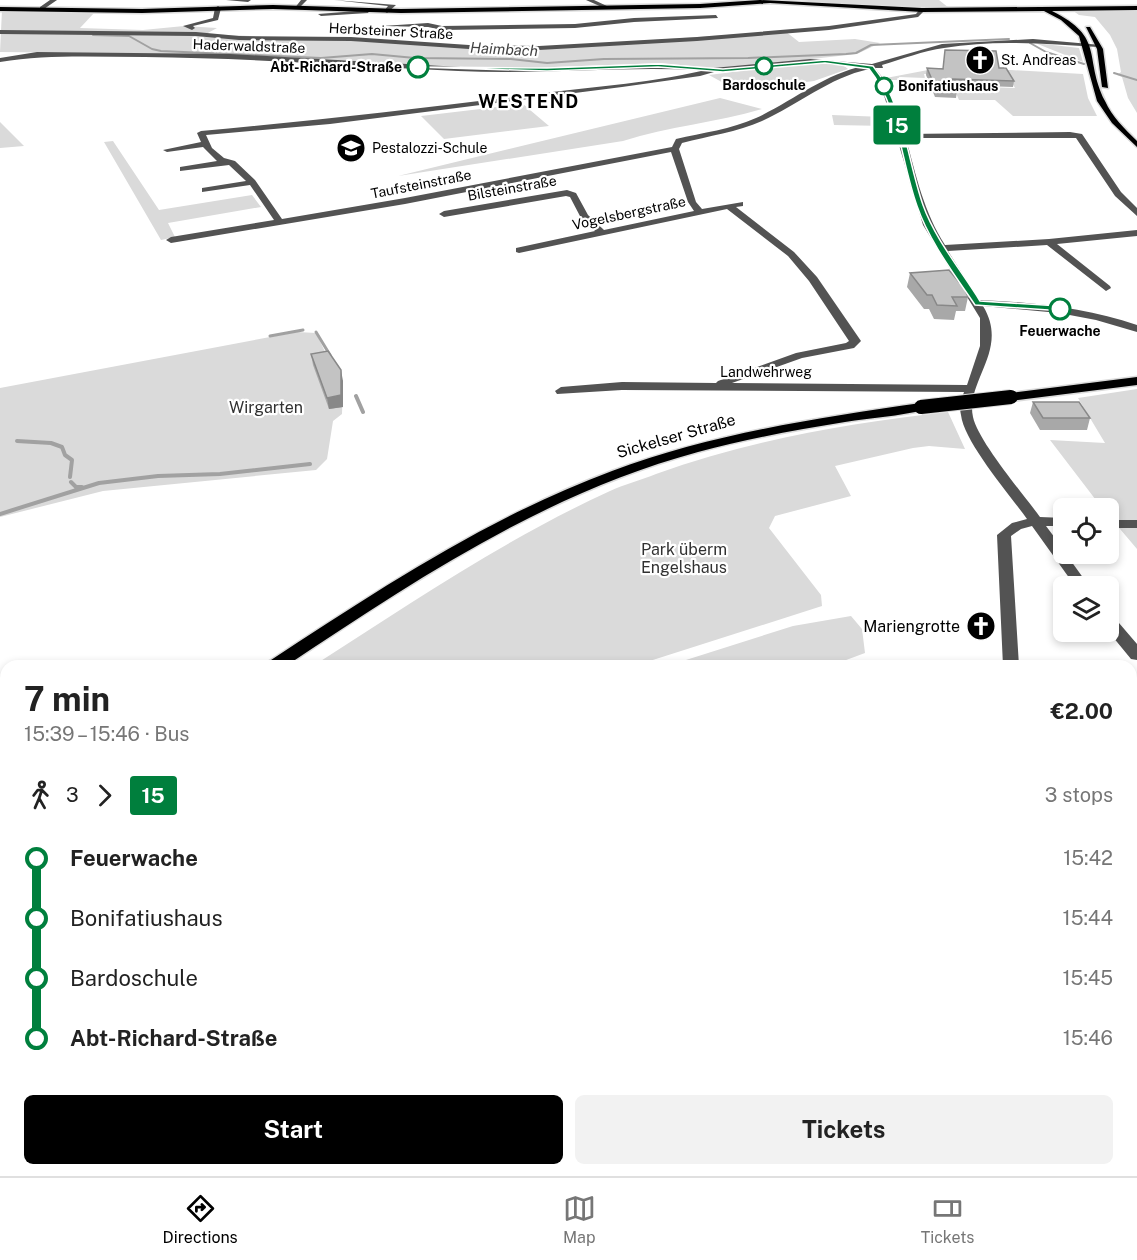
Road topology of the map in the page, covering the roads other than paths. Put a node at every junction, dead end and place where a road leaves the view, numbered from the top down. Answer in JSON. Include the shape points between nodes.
{"nodes":[{"id":1,"x":54,"y":0,"type":"edge"},
{"id":2,"x":229,"y":0,"type":"edge"},
{"id":3,"x":248,"y":0,"type":"edge"},
{"id":4,"x":304,"y":0,"type":"edge"},
{"id":5,"x":337,"y":0,"type":"edge"},
{"id":6,"x":589,"y":0,"type":"edge"},
{"id":7,"x":763,"y":0,"type":"edge"},
{"id":8,"x":775,"y":0,"type":"edge"},
{"id":9,"x":1029,"y":1,"type":"edge"},
{"id":10,"x":678,"y":6,"type":"junction"},
{"id":11,"x":606,"y":7,"type":"junction"},
{"id":12,"x":42,"y":8,"type":"junction"},
{"id":13,"x":218,"y":8,"type":"junction"},
{"id":14,"x":296,"y":8,"type":"junction"},
{"id":15,"x":523,"y":8,"type":"junction"},
{"id":16,"x":1085,"y":8,"type":"junction"},
{"id":17,"x":1137,"y":8,"type":"edge"},
{"id":18,"x":0,"y":9,"type":"edge"},
{"id":19,"x":1021,"y":9,"type":"junction"},
{"id":20,"x":922,"y":10,"type":"junction"},
{"id":21,"x":1049,"y":10,"type":"junction"},
{"id":22,"x":368,"y":11,"type":"junction"},
{"id":23,"x":387,"y":11,"type":"junction"},
{"id":24,"x":1069,"y":13,"type":"junction"},
{"id":25,"x":321,"y":14,"type":"dead end"},
{"id":26,"x":716,"y":17,"type":"dead end"},
{"id":27,"x":684,"y":18,"type":"junction"},
{"id":28,"x":385,"y":26,"type":"dead end"},
{"id":29,"x":523,"y":27,"type":"junction"},
{"id":30,"x":0,"y":32,"type":"edge"},
{"id":31,"x":221,"y":36,"type":"junction"},
{"id":32,"x":1053,"y":42,"type":"junction"},
{"id":33,"x":1087,"y":43,"type":"junction"},
{"id":34,"x":1098,"y":45,"type":"junction"},
{"id":35,"x":0,"y":53,"type":"edge"},
{"id":36,"x":21,"y":55,"type":"junction"},
{"id":37,"x":900,"y":59,"type":"junction"},
{"id":38,"x":0,"y":60,"type":"edge"},
{"id":39,"x":871,"y":68,"type":"junction"},
{"id":40,"x":712,"y":70,"type":"junction"},
{"id":41,"x":881,"y":70,"type":"junction"},
{"id":42,"x":1137,"y":134,"type":"edge"},
{"id":43,"x":901,"y":136,"type":"junction"},
{"id":44,"x":204,"y":144,"type":"junction"},
{"id":45,"x":1137,"y":145,"type":"edge"},
{"id":46,"x":675,"y":149,"type":"junction"},
{"id":47,"x":167,"y":150,"type":"dead end"},
{"id":48,"x":225,"y":162,"type":"junction"},
{"id":49,"x":183,"y":169,"type":"dead end"},
{"id":50,"x":252,"y":182,"type":"junction"},
{"id":51,"x":205,"y":190,"type":"dead end"},
{"id":52,"x":744,"y":204,"type":"dead end"},
{"id":53,"x":730,"y":207,"type":"junction"},
{"id":54,"x":700,"y":212,"type":"junction"},
{"id":55,"x":1137,"y":213,"type":"edge"},
{"id":56,"x":444,"y":214,"type":"dead end"},
{"id":57,"x":280,"y":222,"type":"junction"},
{"id":58,"x":603,"y":233,"type":"junction"},
{"id":59,"x":1137,"y":233,"type":"edge"},
{"id":60,"x":171,"y":240,"type":"dead end"},
{"id":61,"x":1049,"y":242,"type":"junction"},
{"id":62,"x":943,"y":248,"type":"junction"},
{"id":63,"x":519,"y":250,"type":"dead end"},
{"id":64,"x":1106,"y":288,"type":"dead end"},
{"id":65,"x":978,"y":303,"type":"junction"},
{"id":66,"x":1137,"y":330,"type":"edge"},
{"id":67,"x":1137,"y":381,"type":"edge"},
{"id":68,"x":710,"y":387,"type":"junction"},
{"id":69,"x":972,"y":389,"type":"junction"},
{"id":70,"x":561,"y":391,"type":"dead end"},
{"id":71,"x":1036,"y":522,"type":"junction"},
{"id":72,"x":1053,"y":522,"type":"edge"},
{"id":73,"x":1119,"y":524,"type":"edge"},
{"id":74,"x":1137,"y":524,"type":"edge"},
{"id":75,"x":1075,"y":576,"type":"edge"},
{"id":76,"x":1119,"y":633,"type":"edge"},
{"id":77,"x":1137,"y":655,"type":"edge"},
{"id":78,"x":283,"y":660,"type":"edge"},
{"id":79,"x":1011,"y":660,"type":"edge"}],
"edges":[{"from":1,"to":12,"type":"street"},
{"from":2,"to":3,"type":"street"},
{"from":4,"to":14,"type":"street"},
{"from":5,"to":23,"type":"street","via":[[393,5]]},
{"from":6,"to":11,"type":"street"},
{"from":7,"to":8,"type":"main road"},
{"from":7,"to":10,"type":"main road"},
{"from":8,"to":20,"type":"main road"},
{"from":9,"to":19,"type":"main road"},
{"from":9,"to":21,"type":"main road"},
{"from":10,"to":11,"type":"main road"},
{"from":10,"to":27,"type":"street"},
{"from":11,"to":15,"type":"main road"},
{"from":12,"to":13,"type":"main road"},
{"from":12,"to":18,"type":"main road"},
{"from":13,"to":14,"type":"main road"},
{"from":13,"to":31,"type":"street","via":[[216,19],[186,26],[219,29]]},
{"from":14,"to":22,"type":"main road"},
{"from":15,"to":23,"type":"main road"},
{"from":15,"to":29,"type":"street"},
{"from":16,"to":17,"type":"main road"},
{"from":16,"to":21,"type":"main road"},
{"from":16,"to":24,"type":"main road"},
{"from":19,"to":20,"type":"main road"},
{"from":19,"to":21,"type":"main road"},
{"from":19,"to":21,"type":"main road"},
{"from":20,"to":31,"type":"street","name":"Herbsteiner Straße","via":[[909,17],[829,28],[539,48]]},
{"from":21,"to":24,"type":"main road"},
{"from":21,"to":33,"type":"main road","via":[[1073,24]]},
{"from":22,"to":23,"type":"main road"},
{"from":22,"to":25,"type":"street"},
{"from":24,"to":34,"type":"main road","via":[[1089,29]]},
{"from":26,"to":27,"type":"street"},
{"from":27,"to":29,"type":"street"},
{"from":28,"to":29,"type":"street"},
{"from":30,"to":31,"type":"street","name":"Herbsteiner Straße"},
{"from":32,"to":33,"type":"street"},
{"from":32,"to":33,"type":"street"},
{"from":32,"to":37,"type":"street","via":[[958,44]]},
{"from":33,"to":34,"type":"street"},
{"from":33,"to":45,"type":"main road","via":[[1103,104]]},
{"from":34,"to":42,"type":"main road","via":[[1109,96]]},
{"from":35,"to":36,"type":"street"},
{"from":36,"to":38,"type":"street","name":"Haderwaldstraße"},
{"from":36,"to":40,"type":"street","name":"Haderwaldstraße","via":[[230,56],[461,69],[658,66]]},
{"from":37,"to":39,"type":"street"},
{"from":37,"to":41,"type":"street"},
{"from":39,"to":40,"type":"street","via":[[838,62],[804,62]]},
{"from":39,"to":41,"type":"street"},
{"from":39,"to":46,"type":"street","via":[[818,86],[758,120],[686,138]]},
{"from":40,"to":44,"type":"street","via":[[330,122],[201,133]]},
{"from":41,"to":43,"type":"street"},
{"from":43,"to":55,"type":"street","via":[[1070,134],[1083,140],[1118,194]]},
{"from":43,"to":62,"type":"street","via":[[920,207]]},
{"from":44,"to":47,"type":"street"},
{"from":44,"to":48,"type":"street"},
{"from":46,"to":54,"type":"street","via":[[692,202]]},
{"from":46,"to":57,"type":"street","name":"Taufsteinstraße"},
{"from":48,"to":49,"type":"street"},
{"from":48,"to":50,"type":"street","via":[[232,163]]},
{"from":50,"to":51,"type":"street"},
{"from":50,"to":57,"type":"street"},
{"from":52,"to":53,"type":"street","name":"Vogelsbergstraße"},
{"from":53,"to":54,"type":"street","name":"Vogelsbergstraße"},
{"from":53,"to":68,"type":"street","via":[[791,254],[855,340],[850,346],[800,355]]},
{"from":54,"to":58,"type":"street","name":"Vogelsbergstraße"},
{"from":56,"to":58,"type":"street","name":"Bilsteinstraße","via":[[567,193],[573,195],[584,216]]},
{"from":57,"to":60,"type":"street","name":"Taufsteinstraße"},
{"from":58,"to":63,"type":"street","name":"Vogelsbergstraße"},
{"from":59,"to":61,"type":"street"},
{"from":61,"to":62,"type":"street"},
{"from":61,"to":64,"type":"street"},
{"from":62,"to":65,"type":"street"},
{"from":65,"to":66,"type":"street","via":[[1065,310]]},
{"from":65,"to":69,"type":"street","via":[[985,318],[986,340]]},
{"from":67,"to":78,"type":"main road","name":"Sickelser Straße","bridge":true,"via":[[836,419],[741,437],[663,458],[591,484],[467,545]]},
{"from":68,"to":69,"type":"street","name":"Landwehrweg"},
{"from":68,"to":70,"type":"street","name":"Landwehrweg","via":[[622,386]]},
{"from":69,"to":71,"type":"street","via":[[966,405],[974,435]]},
{"from":71,"to":72,"type":"street"},
{"from":71,"to":75,"type":"street"},
{"from":71,"to":79,"type":"street","via":[[1014,525],[1004,535]]},
{"from":73,"to":74,"type":"street"},
{"from":76,"to":77,"type":"street"}]}
